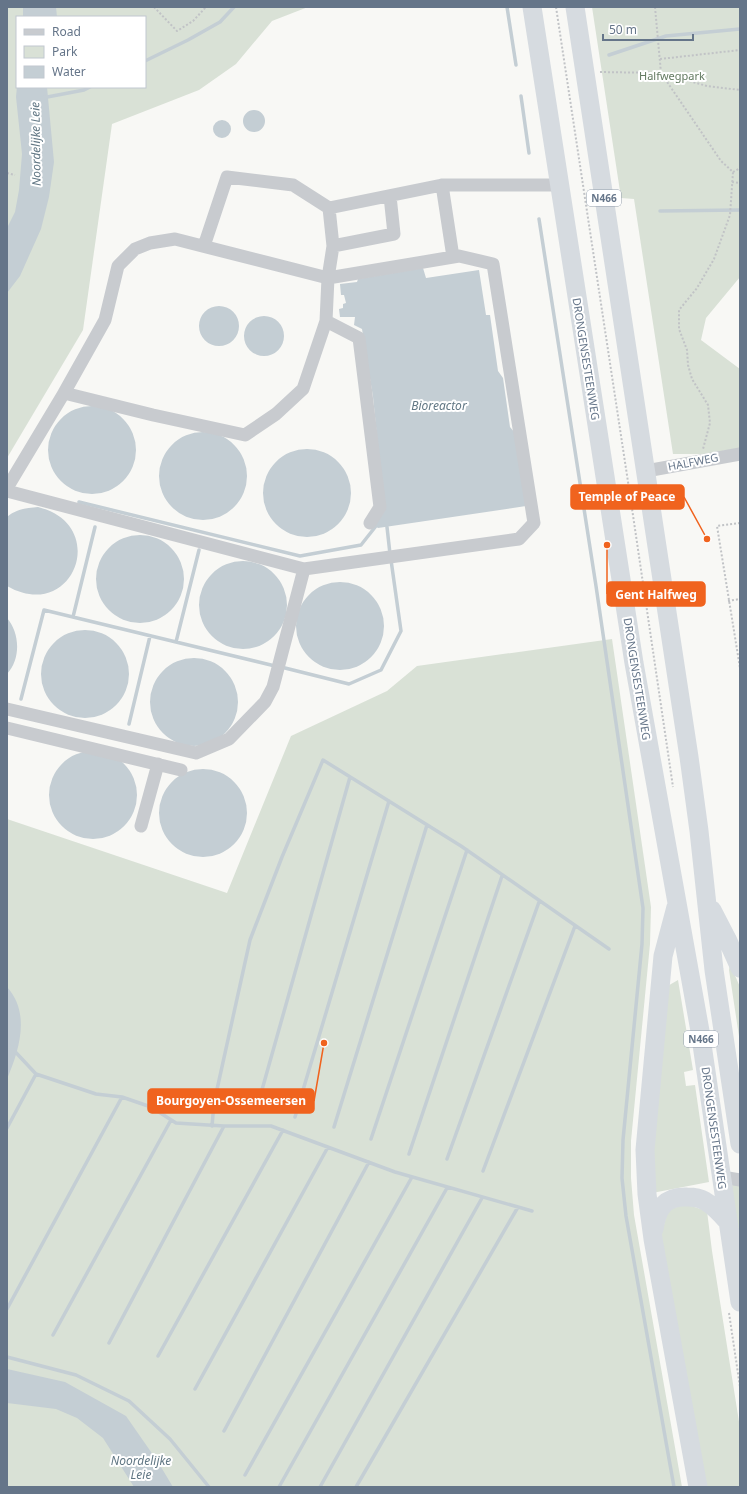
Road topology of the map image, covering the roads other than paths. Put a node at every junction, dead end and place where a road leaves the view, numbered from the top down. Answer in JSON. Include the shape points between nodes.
{"nodes":[{"id":1,"x":532,"y":7,"type":"edge"},
{"id":2,"x":575,"y":7,"type":"edge"},
{"id":3,"x":442,"y":185,"type":"junction"},
{"id":4,"x":559,"y":185,"type":"junction"},
{"id":5,"x":390,"y":196,"type":"junction"},
{"id":6,"x":329,"y":208,"type":"junction"},
{"id":7,"x":204,"y":246,"type":"junction"},
{"id":8,"x":332,"y":246,"type":"junction"},
{"id":9,"x":453,"y":257,"type":"junction"},
{"id":10,"x":328,"y":278,"type":"junction"},
{"id":11,"x":326,"y":321,"type":"junction"},
{"id":12,"x":64,"y":393,"type":"junction"},
{"id":13,"x":740,"y":454,"type":"edge"},
{"id":14,"x":646,"y":471,"type":"junction"},
{"id":15,"x":7,"y":488,"type":"edge"},
{"id":16,"x":7,"y":491,"type":"edge"},
{"id":17,"x":370,"y":522,"type":"dead end"},
{"id":18,"x":304,"y":569,"type":"junction"},
{"id":19,"x":7,"y":709,"type":"edge"},
{"id":20,"x":7,"y":728,"type":"edge"},
{"id":21,"x":158,"y":764,"type":"junction"},
{"id":22,"x":181,"y":770,"type":"dead end"},
{"id":23,"x":141,"y":826,"type":"dead end"},
{"id":24,"x":707,"y":901,"type":"junction"},
{"id":25,"x":677,"y":902,"type":"junction"},
{"id":26,"x":740,"y":968,"type":"edge"},
{"id":27,"x":740,"y":1144,"type":"edge"},
{"id":28,"x":731,"y":1179,"type":"edge"},
{"id":29,"x":728,"y":1222,"type":"junction"},
{"id":30,"x":653,"y":1239,"type":"junction"},
{"id":31,"x":740,"y":1302,"type":"edge"},
{"id":32,"x":698,"y":1487,"type":"edge"}],
"edges":[{"from":1,"to":4,"type":"highway","name":"DRONGENSESTEENWEG","number":"N466"},
{"from":2,"to":14,"type":"highway","name":"DRONGENSESTEENWEG","number":"N466"},
{"from":3,"to":4,"type":"street"},
{"from":3,"to":5,"type":"street"},
{"from":3,"to":9,"type":"street"},
{"from":4,"to":25,"type":"highway","name":"DRONGENSESTEENWEG","number":"N466","via":[[636,678]]},
{"from":5,"to":6,"type":"street"},
{"from":5,"to":8,"type":"street","via":[[394,234]]},
{"from":6,"to":7,"type":"street","via":[[293,186],[227,177]]},
{"from":6,"to":8,"type":"street"},
{"from":7,"to":10,"type":"street"},
{"from":7,"to":12,"type":"street","via":[[175,239],[150,243],[135,250],[118,266],[105,320]]},
{"from":8,"to":10,"type":"street"},
{"from":9,"to":10,"type":"street"},
{"from":9,"to":18,"type":"street","via":[[459,256],[493,264],[534,523],[519,539]]},
{"from":10,"to":11,"type":"street"},
{"from":11,"to":12,"type":"street","via":[[303,389],[276,414],[245,435]]},
{"from":11,"to":17,"type":"street","via":[[359,338],[380,507]]},
{"from":12,"to":15,"type":"street"},
{"from":13,"to":14,"type":"street","name":"HALFWEG"},
{"from":14,"to":24,"type":"highway","name":"DRONGENSESTEENWEG","number":"N466","via":[[690,757]]},
{"from":16,"to":18,"type":"street"},
{"from":18,"to":19,"type":"street","via":[[273,687],[265,702],[229,739],[196,753]]},
{"from":20,"to":21,"type":"street"},
{"from":21,"to":22,"type":"street"},
{"from":21,"to":23,"type":"street"},
{"from":24,"to":26,"type":"highway"},
{"from":24,"to":27,"type":"highway","name":"DRONGENSESTEENWEG","number":"N466","via":[[714,970]]},
{"from":25,"to":28,"type":"highway","name":"DRONGENSESTEENWEG","number":"N466","via":[[700,1031]]},
{"from":25,"to":30,"type":"highway","via":[[663,956],[645,1150]]},
{"from":28,"to":29,"type":"highway","name":"DRONGENSESTEENWEG","number":"N466"},
{"from":29,"to":30,"type":"highway","via":[[704,1200],[694,1197],[677,1198],[669,1200],[656,1215]]},
{"from":29,"to":31,"type":"highway","name":"DRONGENSESTEENWEG","number":"N466"},
{"from":30,"to":32,"type":"highway"}]}
